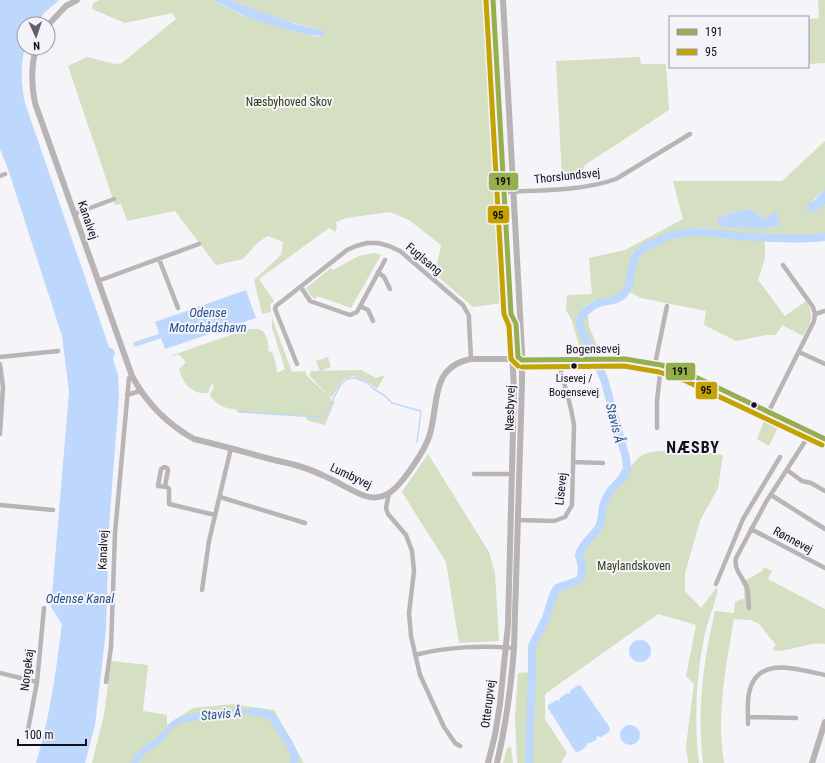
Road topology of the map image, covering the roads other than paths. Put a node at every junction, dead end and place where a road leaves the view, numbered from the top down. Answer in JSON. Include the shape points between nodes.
{"nodes":[{"id":1,"x":77,"y":0,"type":"edge"},
{"id":2,"x":493,"y":0,"type":"edge"},
{"id":3,"x":498,"y":0,"type":"edge"},
{"id":4,"x":503,"y":0,"type":"edge"},
{"id":5,"x":56,"y":16,"type":"edge"},
{"id":6,"x":504,"y":35,"type":"junction"},
{"id":7,"x":35,"y":56,"type":"edge"},
{"id":8,"x":690,"y":134,"type":"dead end"},
{"id":9,"x":505,"y":192,"type":"junction"},
{"id":10,"x":513,"y":192,"type":"junction"},
{"id":11,"x":114,"y":199,"type":"dead end"},
{"id":12,"x":74,"y":214,"type":"junction"},
{"id":13,"x":199,"y":244,"type":"dead end"},
{"id":14,"x":159,"y":259,"type":"junction"},
{"id":15,"x":385,"y":260,"type":"dead end"},
{"id":16,"x":783,"y":265,"type":"dead end"},
{"id":17,"x":378,"y":272,"type":"junction"},
{"id":18,"x":98,"y":282,"type":"junction"},
{"id":19,"x":300,"y":287,"type":"junction"},
{"id":20,"x":390,"y":290,"type":"dead end"},
{"id":21,"x":360,"y":306,"type":"junction"},
{"id":22,"x":667,"y":306,"type":"dead end"},
{"id":23,"x":178,"y":308,"type":"dead end"},
{"id":24,"x":825,"y":311,"type":"edge"},
{"id":25,"x":511,"y":314,"type":"junction"},
{"id":26,"x":816,"y":314,"type":"junction"},
{"id":27,"x":373,"y":321,"type":"dead end"},
{"id":28,"x":58,"y":351,"type":"dead end"},
{"id":29,"x":800,"y":352,"type":"junction"},
{"id":30,"x":0,"y":358,"type":"edge"},
{"id":31,"x":471,"y":359,"type":"junction"},
{"id":32,"x":513,"y":360,"type":"junction"},
{"id":33,"x":522,"y":360,"type":"junction"},
{"id":34,"x":558,"y":360,"type":"junction"},
{"id":35,"x":0,"y":364,"type":"edge"},
{"id":36,"x":296,"y":364,"type":"dead end"},
{"id":37,"x":658,"y":364,"type":"junction"},
{"id":38,"x":825,"y":364,"type":"edge"},
{"id":39,"x":132,"y":376,"type":"junction"},
{"id":40,"x":2,"y":387,"type":"edge"},
{"id":41,"x":140,"y":391,"type":"junction"},
{"id":42,"x":127,"y":395,"type":"junction"},
{"id":43,"x":521,"y":401,"type":"junction"},
{"id":44,"x":769,"y":411,"type":"junction"},
{"id":45,"x":657,"y":428,"type":"dead end"},
{"id":46,"x":811,"y":432,"type":"junction"},
{"id":47,"x":0,"y":434,"type":"edge"},
{"id":48,"x":825,"y":439,"type":"edge"},
{"id":49,"x":231,"y":448,"type":"junction"},
{"id":50,"x":780,"y":457,"type":"dead end"},
{"id":51,"x":573,"y":462,"type":"junction"},
{"id":52,"x":603,"y":463,"type":"dead end"},
{"id":53,"x":787,"y":470,"type":"junction"},
{"id":54,"x":474,"y":474,"type":"dead end"},
{"id":55,"x":512,"y":474,"type":"junction"},
{"id":56,"x":165,"y":486,"type":"dead end"},
{"id":57,"x":825,"y":491,"type":"edge"},
{"id":58,"x":389,"y":493,"type":"junction"},
{"id":59,"x":771,"y":494,"type":"junction"},
{"id":60,"x":220,"y":497,"type":"junction"},
{"id":61,"x":0,"y":505,"type":"edge"},
{"id":62,"x":53,"y":510,"type":"dead end"},
{"id":63,"x":215,"y":515,"type":"junction"},
{"id":64,"x":518,"y":520,"type":"junction"},
{"id":65,"x":305,"y":523,"type":"dead end"},
{"id":66,"x":751,"y":529,"type":"junction"},
{"id":67,"x":825,"y":529,"type":"edge"},
{"id":68,"x":825,"y":568,"type":"edge"},
{"id":69,"x":716,"y":584,"type":"dead end"},
{"id":70,"x":202,"y":590,"type":"dead end"},
{"id":71,"x":44,"y":608,"type":"dead end"},
{"id":72,"x":749,"y":608,"type":"dead end"},
{"id":73,"x":506,"y":647,"type":"junction"},
{"id":74,"x":514,"y":648,"type":"junction"},
{"id":75,"x":415,"y":655,"type":"junction"},
{"id":76,"x":0,"y":673,"type":"edge"},
{"id":77,"x":825,"y":675,"type":"edge"},
{"id":78,"x":37,"y":682,"type":"junction"},
{"id":79,"x":106,"y":682,"type":"dead end"},
{"id":80,"x":748,"y":717,"type":"junction"},
{"id":81,"x":796,"y":718,"type":"dead end"},
{"id":82,"x":825,"y":722,"type":"edge"},
{"id":83,"x":748,"y":724,"type":"dead end"},
{"id":84,"x":27,"y":735,"type":"dead end"},
{"id":85,"x":822,"y":737,"type":"edge"},
{"id":86,"x":460,"y":746,"type":"dead end"},
{"id":87,"x":489,"y":762,"type":"edge"},
{"id":88,"x":497,"y":763,"type":"edge"},
{"id":89,"x":812,"y":763,"type":"edge"}],
"edges":[{"from":1,"to":5,"type":"street"},
{"from":2,"to":9,"type":"street","name":"Næsbyvej"},
{"from":3,"to":6,"type":"street"},
{"from":4,"to":6,"type":"street","name":"Næsbyvej"},
{"from":6,"to":10,"type":"street","name":"Næsbyvej"},
{"from":7,"to":12,"type":"street","name":"Kanalvej","via":[[32,82],[35,103]]},
{"from":8,"to":10,"type":"street","name":"Thorslundsvej","via":[[616,179],[603,184]]},
{"from":9,"to":10,"type":"street","name":"Thorslundsvej"},
{"from":9,"to":25,"type":"street","name":"Næsbyvej"},
{"from":10,"to":33,"type":"street","name":"Næsbyvej"},
{"from":11,"to":12,"type":"street"},
{"from":12,"to":18,"type":"street","name":"Kanalvej"},
{"from":13,"to":14,"type":"street"},
{"from":14,"to":18,"type":"street"},
{"from":14,"to":23,"type":"street"},
{"from":15,"to":17,"type":"street"},
{"from":16,"to":26,"type":"street","via":[[814,307]]},
{"from":17,"to":20,"type":"street","via":[[384,277]]},
{"from":17,"to":21,"type":"street"},
{"from":18,"to":39,"type":"street","name":"Kanalvej"},
{"from":19,"to":21,"type":"street","via":[[310,301],[350,315],[357,312]]},
{"from":19,"to":31,"type":"street","name":"Fuglsang","via":[[347,250],[366,243],[389,246],[400,251],[463,305],[469,316]]},
{"from":19,"to":36,"type":"street","name":"Fuglsang","via":[[275,309]]},
{"from":21,"to":27,"type":"street","via":[[368,310]]},
{"from":22,"to":37,"type":"street"},
{"from":24,"to":26,"type":"street"},
{"from":25,"to":32,"type":"street","name":"Næsbyvej"},
{"from":25,"to":33,"type":"street","via":[[516,324],[518,357]]},
{"from":26,"to":29,"type":"street"},
{"from":28,"to":30,"type":"street"},
{"from":29,"to":38,"type":"street"},
{"from":29,"to":44,"type":"street"},
{"from":31,"to":32,"type":"street","name":"Bogensevej"},
{"from":31,"to":58,"type":"street","via":[[454,365],[441,379],[427,444],[398,486]]},
{"from":32,"to":33,"type":"street","name":"Bogensevej"},
{"from":32,"to":43,"type":"street","via":[[518,364]]},
{"from":32,"to":55,"type":"street","name":"Næsbyvej"},
{"from":33,"to":34,"type":"street","name":"Bogensevej"},
{"from":33,"to":43,"type":"street","name":"Næsbyvej"},
{"from":34,"to":37,"type":"street","name":"Bogensevej","via":[[625,359]]},
{"from":34,"to":51,"type":"street","name":"Lisevej","via":[[574,425]]},
{"from":35,"to":40,"type":"street"},
{"from":37,"to":44,"type":"street","name":"Bogensevej","via":[[689,374]]},
{"from":37,"to":45,"type":"street"},
{"from":39,"to":41,"type":"street","name":"Lumbyvej"},
{"from":39,"to":42,"type":"street","name":"Kanalvej","via":[[129,378]]},
{"from":40,"to":47,"type":"street"},
{"from":41,"to":42,"type":"street"},
{"from":41,"to":49,"type":"street","name":"Lumbyvej","via":[[156,410],[179,430],[194,439]]},
{"from":42,"to":79,"type":"street","name":"Kanalvej","via":[[115,533],[112,631]]},
{"from":43,"to":64,"type":"street","name":"Næsbyvej"},
{"from":44,"to":46,"type":"street","name":"Bogensevej"},
{"from":46,"to":48,"type":"street","name":"Bogensevej"},
{"from":46,"to":53,"type":"street"},
{"from":49,"to":58,"type":"street","name":"Lumbyvej","via":[[305,468],[324,475],[360,495],[383,496]]},
{"from":49,"to":60,"type":"street"},
{"from":50,"to":69,"type":"street","via":[[743,519]]},
{"from":51,"to":52,"type":"street","name":"Lisevej"},
{"from":51,"to":64,"type":"street","name":"Lisevej","via":[[572,505],[565,516],[554,521]]},
{"from":53,"to":57,"type":"street","via":[[802,481]]},
{"from":53,"to":59,"type":"street"},
{"from":54,"to":55,"type":"street"},
{"from":55,"to":73,"type":"street","name":"Næsbyvej"},
{"from":56,"to":63,"type":"street","via":[[169,489],[168,504]]},
{"from":58,"to":75,"type":"street","via":[[386,508],[388,514],[406,535],[412,551],[414,571],[410,613]]},
{"from":59,"to":66,"type":"street"},
{"from":59,"to":67,"type":"street"},
{"from":60,"to":63,"type":"street"},
{"from":60,"to":65,"type":"street"},
{"from":61,"to":62,"type":"street"},
{"from":63,"to":70,"type":"street"},
{"from":64,"to":74,"type":"street","name":"Næsbyvej"},
{"from":66,"to":68,"type":"street","name":"Rønnevej"},
{"from":66,"to":72,"type":"street","via":[[735,564],[746,586]]},
{"from":71,"to":78,"type":"street","name":"Norgekaj"},
{"from":73,"to":74,"type":"street"},
{"from":73,"to":75,"type":"street","via":[[454,649]]},
{"from":73,"to":87,"type":"street","name":"Otterupvej"},
{"from":74,"to":88,"type":"street","name":"Otterupvej","via":[[504,736]]},
{"from":75,"to":86,"type":"street","via":[[420,675],[444,727]]},
{"from":76,"to":78,"type":"street"},
{"from":77,"to":80,"type":"street","via":[[784,667],[770,668],[762,672],[751,685]]},
{"from":78,"to":84,"type":"street","name":"Norgekaj"},
{"from":80,"to":81,"type":"street"},
{"from":80,"to":83,"type":"street"},
{"from":82,"to":85,"type":"street"},
{"from":85,"to":89,"type":"street"}]}
